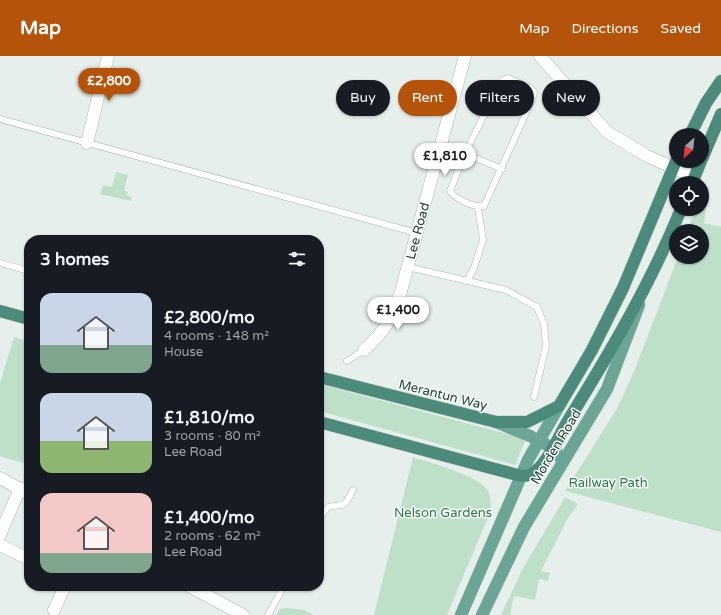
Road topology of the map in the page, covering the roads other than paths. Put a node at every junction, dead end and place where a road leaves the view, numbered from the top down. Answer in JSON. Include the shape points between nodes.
{"nodes":[{"id":1,"x":108,"y":56,"type":"edge"},
{"id":2,"x":465,"y":56,"type":"edge"},
{"id":3,"x":541,"y":57,"type":"edge"},
{"id":4,"x":721,"y":81,"type":"edge"},
{"id":5,"x":721,"y":114,"type":"edge"},
{"id":6,"x":0,"y":119,"type":"edge"},
{"id":7,"x":694,"y":128,"type":"edge"},
{"id":8,"x":87,"y":143,"type":"junction"},
{"id":9,"x":709,"y":143,"type":"edge"},
{"id":10,"x":442,"y":144,"type":"junction"},
{"id":11,"x":465,"y":153,"type":"junction"},
{"id":12,"x":669,"y":163,"type":"edge"},
{"id":13,"x":674,"y":168,"type":"edge"},
{"id":14,"x":679,"y":168,"type":"edge"},
{"id":15,"x":502,"y":169,"type":"junction"},
{"id":16,"x":688,"y":176,"type":"edge"},
{"id":17,"x":478,"y":208,"type":"junction"},
{"id":18,"x":678,"y":216,"type":"edge"},
{"id":19,"x":417,"y":233,"type":"junction"},
{"id":20,"x":0,"y":263,"type":"edge"},
{"id":21,"x":408,"y":267,"type":"junction"},
{"id":22,"x":24,"y":270,"type":"edge"},
{"id":23,"x":466,"y":281,"type":"junction"},
{"id":24,"x":645,"y":289,"type":"junction"},
{"id":25,"x":0,"y":311,"type":"edge"},
{"id":26,"x":24,"y":318,"type":"edge"},
{"id":27,"x":364,"y":350,"type":"joint"},
{"id":28,"x":347,"y":361,"type":"dead end"},
{"id":29,"x":324,"y":378,"type":"edge"},
{"id":30,"x":534,"y":397,"type":"dead end"},
{"id":31,"x":559,"y":406,"type":"junction"},
{"id":32,"x":496,"y":422,"type":"junction"},
{"id":33,"x":324,"y":423,"type":"edge"},
{"id":34,"x":539,"y":440,"type":"junction"},
{"id":35,"x":553,"y":448,"type":"junction"},
{"id":36,"x":563,"y":461,"type":"junction"},
{"id":37,"x":521,"y":476,"type":"junction"},
{"id":38,"x":0,"y":478,"type":"edge"},
{"id":39,"x":353,"y":490,"type":"dead end"},
{"id":40,"x":24,"y":491,"type":"edge"},
{"id":41,"x":324,"y":512,"type":"edge"},
{"id":42,"x":0,"y":536,"type":"edge"},
{"id":43,"x":0,"y":545,"type":"edge"},
{"id":44,"x":24,"y":557,"type":"edge"},
{"id":45,"x":63,"y":591,"type":"edge"},
{"id":46,"x":198,"y":591,"type":"edge"},
{"id":47,"x":281,"y":591,"type":"edge"},
{"id":48,"x":54,"y":610,"type":"dead end"},
{"id":49,"x":236,"y":613,"type":"edge"},
{"id":50,"x":268,"y":615,"type":"edge"},
{"id":51,"x":461,"y":615,"type":"edge"},
{"id":52,"x":482,"y":615,"type":"edge"}],
"edges":[{"from":1,"to":8,"type":"street"},
{"from":2,"to":10,"type":"street","name":"Lee Road"},
{"from":3,"to":12,"type":"street","via":[[607,132],[627,146]]},
{"from":4,"to":7,"type":"highway"},
{"from":5,"to":9,"type":"highway"},
{"from":6,"to":8,"type":"lane"},
{"from":8,"to":19,"type":"lane"},
{"from":10,"to":11,"type":"lane"},
{"from":10,"to":19,"type":"street","name":"Lee Road"},
{"from":11,"to":15,"type":"lane"},
{"from":11,"to":15,"type":"lane","via":[[502,80],[508,78],[531,88],[534,92]]},
{"from":11,"to":17,"type":"lane","via":[[450,191]]},
{"from":13,"to":31,"type":"highway","name":"Morden Road","via":[[623,288],[592,350]]},
{"from":14,"to":16,"type":"street"},
{"from":15,"to":17,"type":"lane","via":[[484,206]]},
{"from":17,"to":23,"type":"lane","via":[[483,240],[474,268]]},
{"from":18,"to":24,"type":"highway","name":"Morden Road"},
{"from":19,"to":21,"type":"street","name":"Lee Road"},
{"from":20,"to":22,"type":"lane"},
{"from":21,"to":23,"type":"lane"},
{"from":21,"to":27,"type":"street","name":"Lee Road","via":[[391,320],[382,334]]},
{"from":23,"to":30,"type":"lane","via":[[506,290],[537,307],[544,324],[546,346]]},
{"from":24,"to":35,"type":"highway","name":"Morden Road"},
{"from":24,"to":36,"type":"main road","name":"Morden Road","via":[[607,390]]},
{"from":25,"to":26,"type":"highway"},
{"from":27,"to":28,"type":"lane"},
{"from":29,"to":32,"type":"highway","name":"Merantun Way"},
{"from":31,"to":32,"type":"highway","name":"Merantun Way","via":[[527,422]]},
{"from":31,"to":34,"type":"main road","name":"Morden Road"},
{"from":32,"to":34,"type":"main road"},
{"from":33,"to":37,"type":"highway","name":"Morden Road"},
{"from":34,"to":35,"type":"main road"},
{"from":34,"to":37,"type":"main road","name":"Morden Road"},
{"from":35,"to":36,"type":"main road"},
{"from":35,"to":37,"type":"highway","name":"Morden Road","via":[[538,470]]},
{"from":36,"to":52,"type":"main road","name":"Morden Road","via":[[524,526]]},
{"from":37,"to":51,"type":"main road","name":"Morden Road"},
{"from":38,"to":40,"type":"street"},
{"from":39,"to":41,"type":"lane","via":[[347,503],[328,507]]},
{"from":40,"to":42,"type":"street"},
{"from":43,"to":44,"type":"street"},
{"from":45,"to":48,"type":"street"},
{"from":46,"to":49,"type":"street"},
{"from":47,"to":50,"type":"lane"}]}
